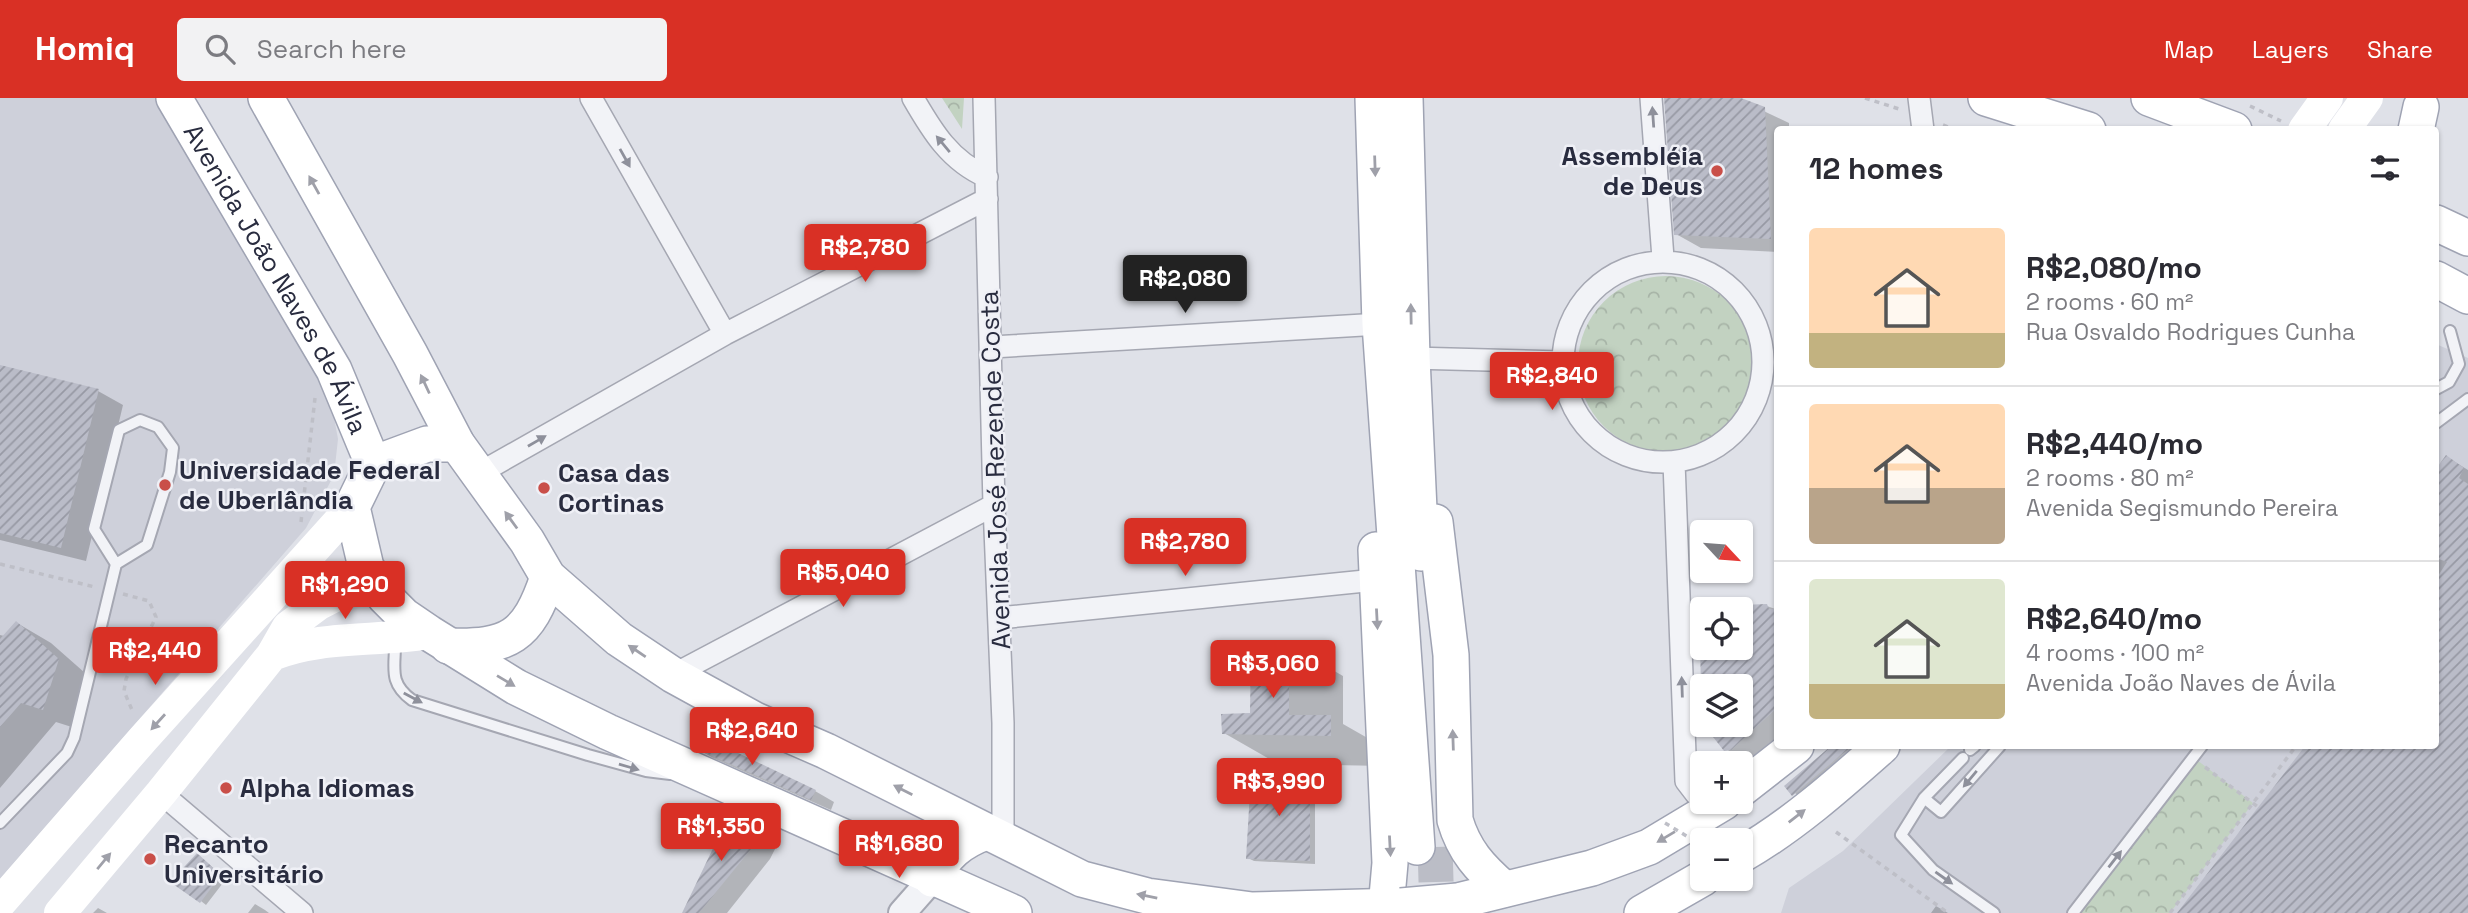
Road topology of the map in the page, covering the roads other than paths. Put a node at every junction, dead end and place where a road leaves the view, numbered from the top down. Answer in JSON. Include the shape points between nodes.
{"nodes":[{"id":1,"x":174,"y":98,"type":"edge"},
{"id":2,"x":266,"y":98,"type":"edge"},
{"id":3,"x":591,"y":98,"type":"edge"},
{"id":4,"x":913,"y":98,"type":"edge"},
{"id":5,"x":984,"y":98,"type":"edge"},
{"id":6,"x":1373,"y":98,"type":"edge"},
{"id":7,"x":1405,"y":98,"type":"edge"},
{"id":8,"x":1651,"y":98,"type":"edge"},
{"id":9,"x":1919,"y":98,"type":"edge"},
{"id":10,"x":1986,"y":98,"type":"edge"},
{"id":11,"x":2148,"y":98,"type":"edge"},
{"id":12,"x":2327,"y":98,"type":"edge"},
{"id":13,"x":2367,"y":98,"type":"edge"},
{"id":14,"x":2239,"y":116,"type":"edge"},
{"id":15,"x":1922,"y":126,"type":"edge"},
{"id":16,"x":2075,"y":126,"type":"edge"},
{"id":17,"x":2297,"y":126,"type":"edge"},
{"id":18,"x":2347,"y":126,"type":"edge"},
{"id":19,"x":987,"y":177,"type":"junction"},
{"id":20,"x":987,"y":199,"type":"junction"},
{"id":21,"x":2439,"y":224,"type":"edge"},
{"id":22,"x":2468,"y":238,"type":"edge"},
{"id":23,"x":1663,"y":258,"type":"junction"},
{"id":24,"x":2439,"y":281,"type":"edge"},
{"id":25,"x":2468,"y":296,"type":"edge"},
{"id":26,"x":1380,"y":324,"type":"junction"},
{"id":27,"x":2450,"y":331,"type":"dead end"},
{"id":28,"x":725,"y":334,"type":"junction"},
{"id":29,"x":992,"y":347,"type":"junction"},
{"id":30,"x":1771,"y":356,"type":"edge"},
{"id":31,"x":1561,"y":362,"type":"junction"},
{"id":32,"x":1404,"y":375,"type":"junction"},
{"id":33,"x":2439,"y":387,"type":"edge"},
{"id":34,"x":2468,"y":399,"type":"edge"},
{"id":35,"x":2439,"y":421,"type":"edge"},
{"id":36,"x":457,"y":444,"type":"junction"},
{"id":37,"x":1674,"y":462,"type":"junction"},
{"id":38,"x":373,"y":464,"type":"junction"},
{"id":39,"x":478,"y":474,"type":"junction"},
{"id":40,"x":994,"y":505,"type":"junction"},
{"id":41,"x":352,"y":507,"type":"junction"},
{"id":42,"x":116,"y":564,"type":"junction"},
{"id":43,"x":366,"y":567,"type":"junction"},
{"id":44,"x":548,"y":577,"type":"junction"},
{"id":45,"x":1375,"y":580,"type":"junction"},
{"id":46,"x":999,"y":618,"type":"junction"},
{"id":47,"x":424,"y":639,"type":"junction"},
{"id":48,"x":272,"y":655,"type":"junction"},
{"id":49,"x":673,"y":675,"type":"junction"},
{"id":50,"x":1792,"y":749,"type":"edge"},
{"id":51,"x":1878,"y":749,"type":"edge"},
{"id":52,"x":1997,"y":749,"type":"edge"},
{"id":53,"x":2200,"y":749,"type":"edge"},
{"id":54,"x":1969,"y":751,"type":"edge"},
{"id":55,"x":716,"y":778,"type":"junction"},
{"id":56,"x":1753,"y":780,"type":"edge"},
{"id":57,"x":1690,"y":786,"type":"edge"},
{"id":58,"x":162,"y":793,"type":"junction"},
{"id":59,"x":1924,"y":798,"type":"junction"},
{"id":60,"x":1704,"y":814,"type":"edge"},
{"id":61,"x":0,"y":823,"type":"edge"},
{"id":62,"x":995,"y":837,"type":"junction"},
{"id":63,"x":1426,"y":847,"type":"tunnel mouth"},
{"id":64,"x":1753,"y":848,"type":"edge"},
{"id":65,"x":932,"y":879,"type":"junction"},
{"id":66,"x":1690,"y":885,"type":"edge"},
{"id":67,"x":1504,"y":889,"type":"junction"},
{"id":68,"x":0,"y":903,"type":"edge"},
{"id":69,"x":1393,"y":907,"type":"junction"},
{"id":70,"x":1003,"y":911,"type":"edge"},
{"id":71,"x":60,"y":913,"type":"edge"},
{"id":72,"x":302,"y":913,"type":"edge"},
{"id":73,"x":902,"y":913,"type":"edge"},
{"id":74,"x":1642,"y":913,"type":"edge"},
{"id":75,"x":1994,"y":913,"type":"edge"},
{"id":76,"x":2073,"y":913,"type":"edge"}],
"edges":[{"from":1,"to":38,"type":"main road","name":"Avenida João Naves de Ávila","via":[[334,370]]},
{"from":36,"to":2,"type":"main road","one_way":true},
{"from":3,"to":28,"type":"street","one_way":true},
{"from":19,"to":4,"type":"street","one_way":true,"via":[[958,161],[937,138]]},
{"from":5,"to":19,"type":"street","name":"Avenida José Rezende Costa"},
{"from":6,"to":26,"type":"main road","one_way":true},
{"from":32,"to":7,"type":"main road","one_way":true},
{"from":23,"to":8,"type":"street","one_way":true},
{"from":9,"to":15,"type":"street"},
{"from":10,"to":16,"type":"main road"},
{"from":11,"to":14,"type":"main road"},
{"from":12,"to":17,"type":"main road"},
{"from":13,"to":18,"type":"main road"},
{"from":19,"to":20,"type":"street","name":"Avenida José Rezende Costa"},
{"from":20,"to":28,"type":"street"},
{"from":20,"to":29,"type":"street","name":"Avenida José Rezende Costa"},
{"from":21,"to":22,"type":"main road"},
{"from":23,"to":30,"type":"street","via":[[1713,273],[1729,285],[1755,320]]},
{"from":23,"to":31,"type":"street","via":[[1623,268],[1585,297],[1563,340]]},
{"from":24,"to":25,"type":"main road"},
{"from":26,"to":29,"type":"street"},
{"from":26,"to":32,"type":"main road"},
{"from":27,"to":33,"type":"lane","via":[[2459,364],[2449,382]]},
{"from":39,"to":28,"type":"street","one_way":true},
{"from":29,"to":40,"type":"street","name":"Avenida José Rezende Costa"},
{"from":30,"to":37,"type":"street","via":[[1746,420],[1721,445]]},
{"from":31,"to":32,"type":"street"},
{"from":31,"to":37,"type":"street","via":[[1564,390],[1581,424],[1613,451],[1650,463]]},
{"from":32,"to":45,"type":"main road","via":[[1381,435]]},
{"from":32,"to":63,"type":"main road"},
{"from":67,"to":32,"type":"main road","one_way":true,"via":[[1471,858],[1455,820],[1451,655],[1440,555]]},
{"from":34,"to":35,"type":"lane"},
{"from":36,"to":38,"type":"main road","via":[[427,444]]},
{"from":36,"to":39,"type":"main road"},
{"from":57,"to":37,"type":"street","one_way":true,"via":[[1686,780]]},
{"from":38,"to":41,"type":"main road"},
{"from":44,"to":39,"type":"main road","one_way":true},
{"from":40,"to":46,"type":"street","name":"Avenida José Rezende Costa"},
{"from":40,"to":49,"type":"street"},
{"from":41,"to":43,"type":"main road"},
{"from":41,"to":68,"type":"main road","one_way":true},
{"from":42,"to":42,"type":"lane","via":[[148,545],[170,472],[173,448],[158,427],[140,420],[118,430],[93,529]]},
{"from":42,"to":61,"type":"lane","via":[[74,738],[67,753]]},
{"from":43,"to":47,"type":"main road","via":[[385,597]]},
{"from":43,"to":48,"type":"main road","via":[[358,584],[297,618]]},
{"from":44,"to":47,"type":"main road","via":[[541,599],[516,634],[501,643],[483,647]]},
{"from":49,"to":44,"type":"main road","one_way":true,"via":[[619,639]]},
{"from":45,"to":46,"type":"street"},
{"from":45,"to":69,"type":"main road","one_way":true},
{"from":46,"to":62,"type":"street","name":"Avenida José Rezende Costa"},
{"from":47,"to":48,"type":"main road","via":[[321,643]]},
{"from":47,"to":55,"type":"main road","one_way":true,"via":[[528,693]]},
{"from":47,"to":55,"type":"lane","one_way":true,"via":[[394,673],[399,690],[412,700],[646,771]]},
{"from":48,"to":58,"type":"main road"},
{"from":62,"to":49,"type":"main road","one_way":true},
{"from":50,"to":56,"type":"main road"},
{"from":64,"to":51,"type":"main road","one_way":true},
{"from":52,"to":59,"type":"lane","one_way":true,"via":[[1941,812]]},
{"from":76,"to":53,"type":"lane","one_way":true},
{"from":54,"to":59,"type":"lane"},
{"from":55,"to":65,"type":"main road"},
{"from":71,"to":58,"type":"main road","one_way":true},
{"from":58,"to":72,"type":"street"},
{"from":59,"to":75,"type":"lane","one_way":true,"via":[[1901,835],[1933,870]]},
{"from":60,"to":67,"type":"main road","one_way":true,"via":[[1649,847],[1592,868]]},
{"from":62,"to":65,"type":"main road","via":[[965,839],[953,848]]},
{"from":69,"to":62,"type":"main road","one_way":true,"via":[[1252,910],[1147,896],[1082,879]]},
{"from":65,"to":70,"type":"main road"},
{"from":65,"to":73,"type":"street"},
{"from":66,"to":74,"type":"main road"},
{"from":67,"to":69,"type":"main road","bridge":true,"via":[[1458,901]]}]}
